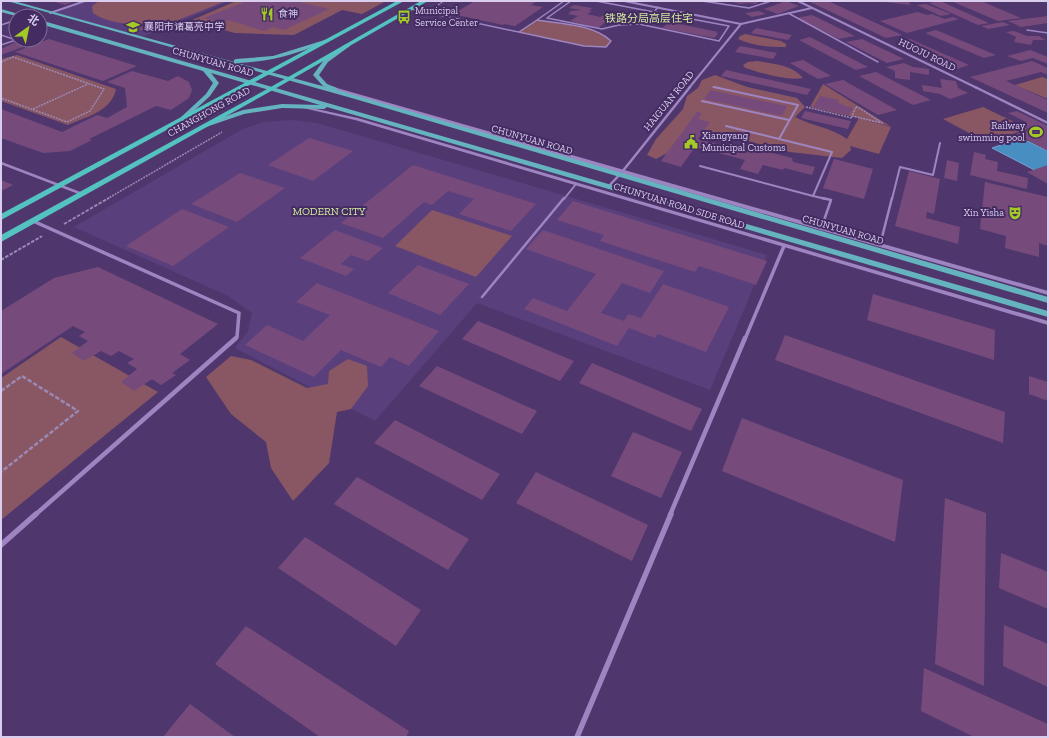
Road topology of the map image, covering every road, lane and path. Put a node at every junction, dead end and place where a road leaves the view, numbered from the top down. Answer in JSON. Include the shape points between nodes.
{"nodes":[{"id":1,"x":9,"y":1,"type":"edge"},
{"id":2,"x":84,"y":1,"type":"edge"},
{"id":3,"x":401,"y":1,"type":"edge"},
{"id":4,"x":425,"y":1,"type":"edge"},
{"id":5,"x":564,"y":1,"type":"edge"},
{"id":6,"x":571,"y":1,"type":"edge"},
{"id":7,"x":596,"y":1,"type":"edge"},
{"id":8,"x":624,"y":1,"type":"edge"},
{"id":9,"x":702,"y":1,"type":"edge"},
{"id":10,"x":771,"y":1,"type":"edge"},
{"id":11,"x":798,"y":1,"type":"edge"},
{"id":12,"x":658,"y":7,"type":"junction"},
{"id":13,"x":812,"y":8,"type":"junction"},
{"id":14,"x":411,"y":9,"type":"junction"},
{"id":15,"x":654,"y":12,"type":"junction"},
{"id":16,"x":50,"y":13,"type":"junction"},
{"id":17,"x":788,"y":13,"type":"junction"},
{"id":18,"x":537,"y":20,"type":"junction"},
{"id":19,"x":48,"y":24,"type":"edge"},
{"id":20,"x":741,"y":24,"type":"junction"},
{"id":21,"x":1027,"y":30,"type":"dead end"},
{"id":22,"x":518,"y":32,"type":"junction"},
{"id":23,"x":1048,"y":33,"type":"edge"},
{"id":24,"x":1,"y":35,"type":"edge"},
{"id":25,"x":336,"y":36,"type":"junction"},
{"id":26,"x":355,"y":41,"type":"junction"},
{"id":27,"x":1,"y":45,"type":"edge"},
{"id":28,"x":223,"y":61,"type":"junction"},
{"id":29,"x":1,"y":62,"type":"edge"},
{"id":30,"x":878,"y":62,"type":"dead end"},
{"id":31,"x":205,"y":70,"type":"junction"},
{"id":32,"x":266,"y":73,"type":"junction"},
{"id":33,"x":287,"y":79,"type":"junction"},
{"id":34,"x":248,"y":83,"type":"junction"},
{"id":35,"x":89,"y":84,"type":"junction"},
{"id":36,"x":331,"y":87,"type":"junction"},
{"id":37,"x":713,"y":87,"type":"dead end"},
{"id":38,"x":271,"y":89,"type":"junction"},
{"id":39,"x":1,"y":98,"type":"edge"},
{"id":40,"x":357,"y":98,"type":"junction"},
{"id":41,"x":702,"y":101,"type":"dead end"},
{"id":42,"x":798,"y":105,"type":"junction"},
{"id":43,"x":305,"y":107,"type":"junction"},
{"id":44,"x":337,"y":107,"type":"junction"},
{"id":45,"x":32,"y":110,"type":"junction"},
{"id":46,"x":852,"y":116,"type":"junction"},
{"id":47,"x":182,"y":119,"type":"junction"},
{"id":48,"x":789,"y":120,"type":"junction"},
{"id":49,"x":1048,"y":123,"type":"edge"},
{"id":50,"x":726,"y":126,"type":"dead end"},
{"id":51,"x":203,"y":127,"type":"junction"},
{"id":52,"x":228,"y":129,"type":"dead end"},
{"id":53,"x":779,"y":139,"type":"junction"},
{"id":54,"x":940,"y":143,"type":"dead end"},
{"id":55,"x":1,"y":163,"type":"edge"},
{"id":56,"x":700,"y":166,"type":"dead end"},
{"id":57,"x":621,"y":174,"type":"junction"},
{"id":58,"x":576,"y":184,"type":"junction"},
{"id":59,"x":58,"y":186,"type":"junction"},
{"id":60,"x":608,"y":187,"type":"junction"},
{"id":61,"x":82,"y":194,"type":"junction"},
{"id":62,"x":813,"y":196,"type":"junction"},
{"id":63,"x":1,"y":217,"type":"edge"},
{"id":64,"x":33,"y":221,"type":"junction"},
{"id":65,"x":821,"y":228,"type":"junction"},
{"id":66,"x":53,"y":230,"type":"junction"},
{"id":67,"x":1,"y":239,"type":"edge"},
{"id":68,"x":880,"y":245,"type":"junction"},
{"id":69,"x":784,"y":246,"type":"junction"},
{"id":70,"x":1,"y":260,"type":"edge"},
{"id":71,"x":1048,"y":293,"type":"edge"},
{"id":72,"x":482,"y":297,"type":"dead end"},
{"id":73,"x":1048,"y":300,"type":"edge"},
{"id":74,"x":1048,"y":314,"type":"edge"},
{"id":75,"x":1048,"y":323,"type":"edge"},
{"id":76,"x":1,"y":391,"type":"edge"},
{"id":77,"x":1,"y":472,"type":"edge"},
{"id":78,"x":1,"y":545,"type":"edge"},
{"id":79,"x":577,"y":737,"type":"edge"}],
"edges":[{"from":1,"to":16,"type":"main road","name":"CHUNYUAN ROAD"},
{"from":2,"to":16,"type":"street"},
{"from":3,"to":25,"type":"highway","name":"CHANGHONG ROAD"},
{"from":4,"to":14,"type":"highway","name":"CHANGHONG ROAD"},
{"from":5,"to":18,"type":"lane"},
{"from":6,"to":15,"type":"lane","via":[[547,18],[602,29],[639,24],[719,41],[729,26]]},
{"from":7,"to":15,"type":"lane"},
{"from":8,"to":12,"type":"street"},
{"from":9,"to":10,"type":"lane","via":[[749,8]]},
{"from":11,"to":13,"type":"street","name":"HUOJU ROAD"},
{"from":12,"to":15,"type":"lane"},
{"from":12,"to":20,"type":"street"},
{"from":13,"to":17,"type":"street"},
{"from":13,"to":49,"type":"street","name":"HUOJU ROAD"},
{"from":14,"to":22,"type":"lane"},
{"from":14,"to":26,"type":"highway","name":"CHANGHONG ROAD"},
{"from":16,"to":28,"type":"main road","name":"CHUNYUAN ROAD"},
{"from":17,"to":20,"type":"street"},
{"from":17,"to":30,"type":"lane"},
{"from":18,"to":22,"type":"lane"},
{"from":18,"to":22,"type":"lane","via":[[599,32],[611,41],[606,47],[584,46]]},
{"from":19,"to":31,"type":"main road","name":"CHUNYUAN ROAD"},
{"from":20,"to":57,"type":"street","name":"HAIGUAN ROAD"},
{"from":21,"to":23,"type":"lane"},
{"from":24,"to":27,"type":"lane","via":[[16,40]]},
{"from":25,"to":28,"type":"main road","via":[[280,58],[258,62]]},
{"from":25,"to":32,"type":"highway","name":"CHANGHONG ROAD"},
{"from":26,"to":33,"type":"highway","name":"CHANGHONG ROAD"},
{"from":26,"to":36,"type":"main road","via":[[326,61],[316,75]]},
{"from":28,"to":32,"type":"main road","name":"CHUNYUAN ROAD"},
{"from":29,"to":35,"type":"path","via":[[13,57]]},
{"from":31,"to":34,"type":"main road","name":"CHUNYUAN ROAD"},
{"from":31,"to":47,"type":"main road","via":[[216,83],[208,95]]},
{"from":32,"to":33,"type":"main road","name":"CHUNYUAN ROAD"},
{"from":32,"to":34,"type":"highway","name":"CHANGHONG ROAD"},
{"from":33,"to":38,"type":"highway","name":"CHANGHONG ROAD"},
{"from":33,"to":40,"type":"main road","name":"CHUNYUAN ROAD"},
{"from":34,"to":38,"type":"main road","name":"CHUNYUAN ROAD"},
{"from":34,"to":47,"type":"highway","name":"CHANGHONG ROAD"},
{"from":35,"to":45,"type":"path"},
{"from":35,"to":45,"type":"path","via":[[104,89],[90,111],[67,122]]},
{"from":36,"to":40,"type":"main road"},
{"from":36,"to":57,"type":"street","name":"CHUNYUAN ROAD SIDE ROAD"},
{"from":37,"to":42,"type":"lane"},
{"from":38,"to":44,"type":"main road","name":"CHUNYUAN ROAD"},
{"from":38,"to":51,"type":"highway","name":"CHANGHONG ROAD"},
{"from":39,"to":45,"type":"path"},
{"from":40,"to":57,"type":"main road","name":"CHUNYUAN ROAD"},
{"from":41,"to":48,"type":"lane"},
{"from":42,"to":46,"type":"path"},
{"from":42,"to":48,"type":"lane"},
{"from":43,"to":44,"type":"main road"},
{"from":43,"to":51,"type":"main road","via":[[282,106],[243,112]]},
{"from":43,"to":58,"type":"street","name":"CHUNYUAN ROAD SIDE ROAD","via":[[356,119]]},
{"from":44,"to":60,"type":"main road","name":"CHUNYUAN ROAD"},
{"from":46,"to":46,"type":"path","via":[[858,107],[882,123]]},
{"from":47,"to":59,"type":"highway","name":"CHANGHONG ROAD"},
{"from":48,"to":53,"type":"lane"},
{"from":50,"to":53,"type":"lane"},
{"from":51,"to":61,"type":"highway","name":"CHANGHONG ROAD"},
{"from":52,"to":66,"type":"path"},
{"from":53,"to":62,"type":"lane","via":[[832,152]]},
{"from":54,"to":68,"type":"lane","via":[[933,175],[900,167]]},
{"from":55,"to":59,"type":"street"},
{"from":56,"to":62,"type":"lane"},
{"from":57,"to":60,"type":"street","name":"HAIGUAN ROAD"},
{"from":57,"to":65,"type":"street","name":"CHUNYUAN ROAD SIDE ROAD"},
{"from":57,"to":73,"type":"main road","name":"CHUNYUAN ROAD"},
{"from":58,"to":69,"type":"street","name":"CHUNYUAN ROAD SIDE ROAD"},
{"from":58,"to":72,"type":"lane"},
{"from":59,"to":61,"type":"street"},
{"from":59,"to":63,"type":"highway","name":"CHANGHONG ROAD"},
{"from":60,"to":74,"type":"main road","name":"CHUNYUAN ROAD"},
{"from":61,"to":64,"type":"highway","name":"CHANGHONG ROAD"},
{"from":62,"to":65,"type":"lane","via":[[831,200]]},
{"from":64,"to":66,"type":"street"},
{"from":64,"to":67,"type":"highway","name":"CHANGHONG ROAD"},
{"from":65,"to":68,"type":"street","name":"CHUNYUAN ROAD SIDE ROAD"},
{"from":66,"to":70,"type":"path"},
{"from":66,"to":78,"type":"street","via":[[239,313],[237,337]]},
{"from":68,"to":71,"type":"street","name":"CHUNYUAN ROAD SIDE ROAD"},
{"from":69,"to":75,"type":"street","name":"CHUNYUAN ROAD SIDE ROAD"},
{"from":69,"to":79,"type":"street"},
{"from":76,"to":77,"type":"path","via":[[22,376],[78,410]]}]}
